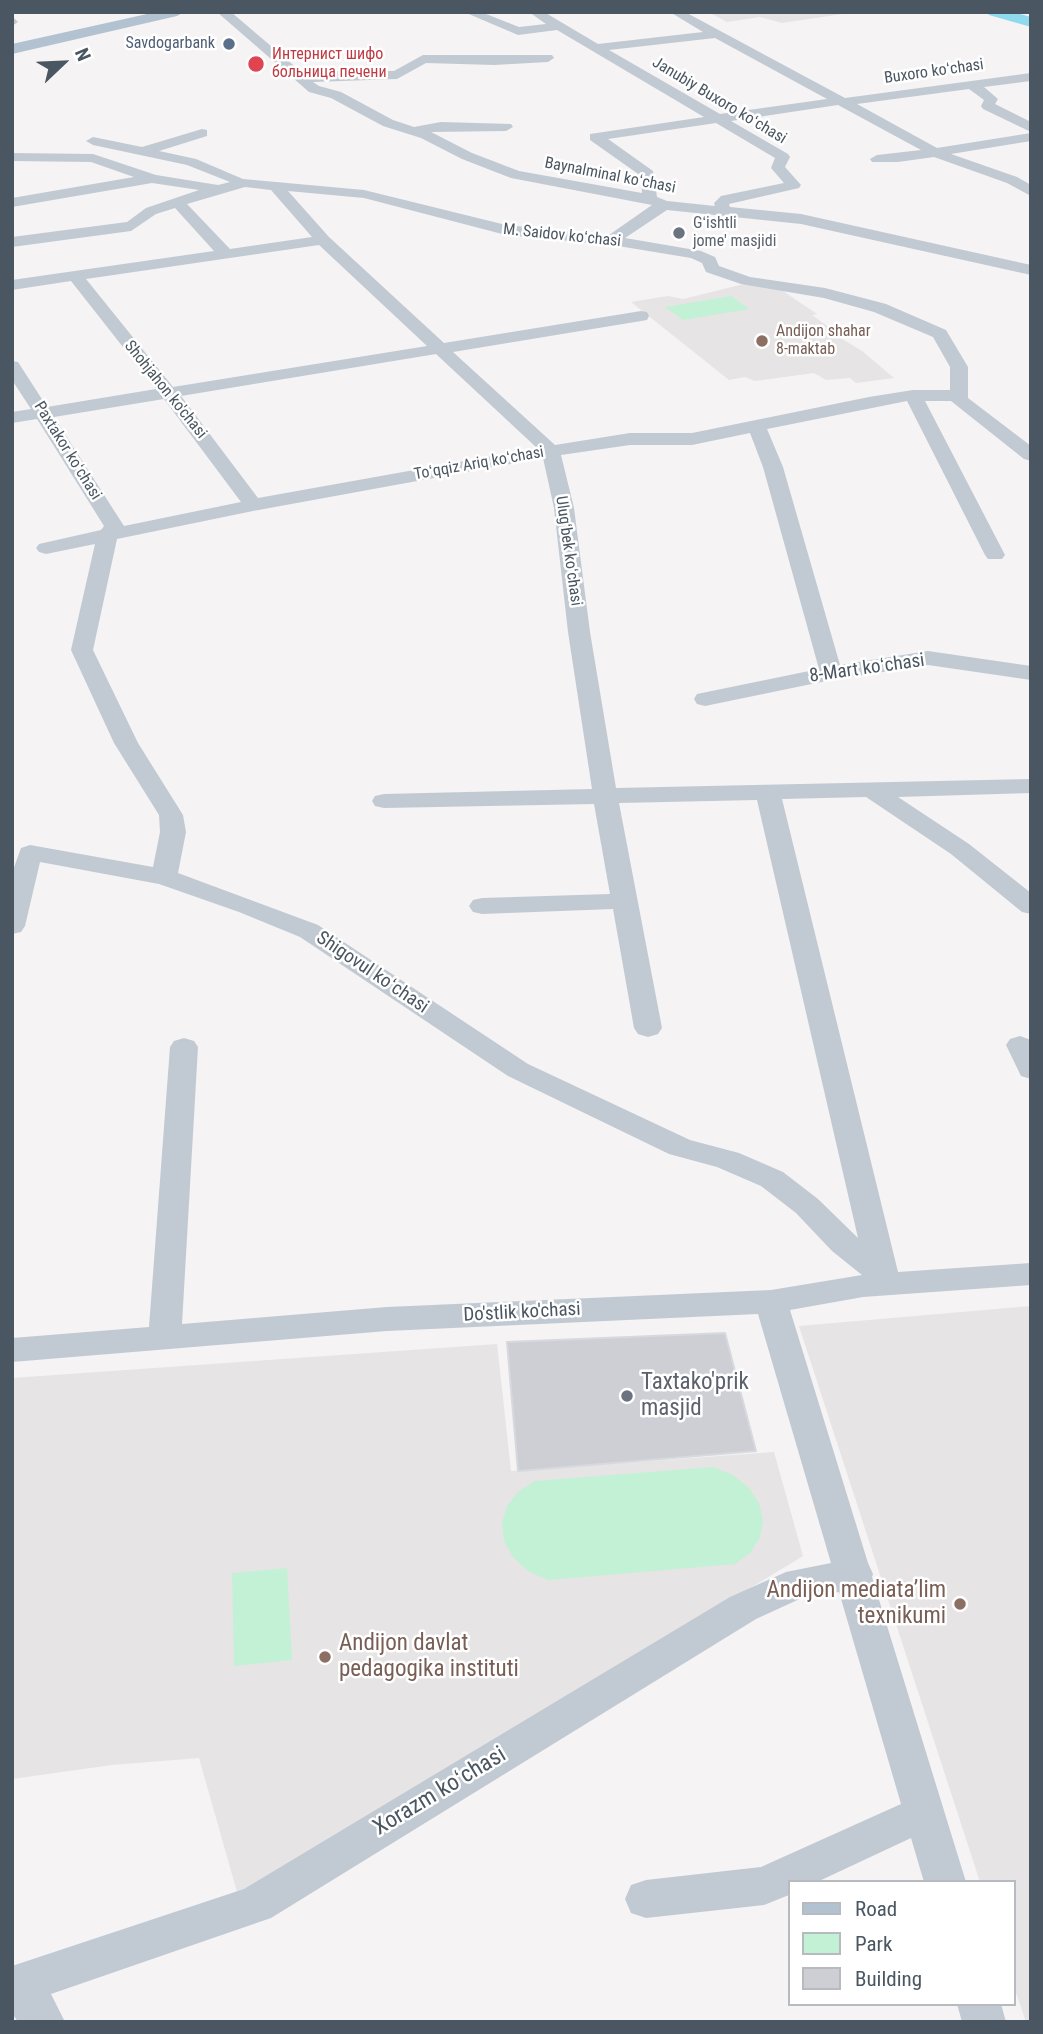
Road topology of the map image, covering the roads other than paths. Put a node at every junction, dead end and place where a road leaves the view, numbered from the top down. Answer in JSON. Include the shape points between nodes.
{"nodes":[{"id":1,"x":152,"y":12,"type":"edge"},
{"id":2,"x":177,"y":12,"type":"edge"},
{"id":3,"x":223,"y":12,"type":"edge"},
{"id":4,"x":535,"y":12,"type":"edge"},
{"id":5,"x":676,"y":12,"type":"edge"},
{"id":6,"x":506,"y":13,"type":"edge"},
{"id":7,"x":475,"y":14,"type":"edge"},
{"id":8,"x":556,"y":26,"type":"junction"},
{"id":9,"x":716,"y":34,"type":"junction"},
{"id":10,"x":12,"y":46,"type":"edge"},
{"id":11,"x":593,"y":48,"type":"junction"},
{"id":12,"x":548,"y":58,"type":"dead end"},
{"id":13,"x":363,"y":60,"type":"dead end"},
{"id":14,"x":339,"y":75,"type":"junction"},
{"id":15,"x":1031,"y":77,"type":"edge"},
{"id":16,"x":302,"y":79,"type":"junction"},
{"id":17,"x":971,"y":84,"type":"junction"},
{"id":18,"x":841,"y":102,"type":"junction"},
{"id":19,"x":716,"y":119,"type":"junction"},
{"id":20,"x":506,"y":127,"type":"dead end"},
{"id":21,"x":1031,"y":128,"type":"edge"},
{"id":22,"x":414,"y":131,"type":"junction"},
{"id":23,"x":202,"y":133,"type":"dead end"},
{"id":24,"x":1031,"y":136,"type":"edge"},
{"id":25,"x":93,"y":141,"type":"dead end"},
{"id":26,"x":1003,"y":141,"type":"junction"},
{"id":27,"x":143,"y":151,"type":"junction"},
{"id":28,"x":933,"y":151,"type":"junction"},
{"id":29,"x":1031,"y":154,"type":"edge"},
{"id":30,"x":12,"y":157,"type":"edge"},
{"id":31,"x":877,"y":159,"type":"dead end"},
{"id":32,"x":153,"y":179,"type":"junction"},
{"id":33,"x":245,"y":183,"type":"junction"},
{"id":34,"x":275,"y":187,"type":"junction"},
{"id":35,"x":218,"y":189,"type":"junction"},
{"id":36,"x":1031,"y":192,"type":"edge"},
{"id":37,"x":177,"y":202,"type":"junction"},
{"id":38,"x":657,"y":202,"type":"junction"},
{"id":39,"x":12,"y":203,"type":"edge"},
{"id":40,"x":725,"y":213,"type":"junction"},
{"id":41,"x":323,"y":240,"type":"junction"},
{"id":42,"x":612,"y":240,"type":"junction"},
{"id":43,"x":12,"y":242,"type":"edge"},
{"id":44,"x":225,"y":253,"type":"junction"},
{"id":45,"x":1031,"y":270,"type":"edge"},
{"id":46,"x":75,"y":276,"type":"junction"},
{"id":47,"x":12,"y":285,"type":"edge"},
{"id":48,"x":641,"y":316,"type":"dead end"},
{"id":49,"x":440,"y":349,"type":"junction"},
{"id":50,"x":12,"y":366,"type":"edge"},
{"id":51,"x":167,"y":393,"type":"junction"},
{"id":52,"x":913,"y":395,"type":"junction"},
{"id":53,"x":960,"y":396,"type":"junction"},
{"id":54,"x":42,"y":413,"type":"junction"},
{"id":55,"x":12,"y":418,"type":"edge"},
{"id":56,"x":759,"y":434,"type":"junction"},
{"id":57,"x":551,"y":451,"type":"junction"},
{"id":58,"x":1031,"y":455,"type":"edge"},
{"id":59,"x":253,"y":505,"type":"junction"},
{"id":60,"x":107,"y":537,"type":"junction"},
{"id":61,"x":46,"y":548,"type":"dead end"},
{"id":62,"x":995,"y":555,"type":"dead end"},
{"id":63,"x":831,"y":673,"type":"junction"},
{"id":64,"x":1031,"y":673,"type":"edge"},
{"id":65,"x":705,"y":699,"type":"dead end"},
{"id":66,"x":1031,"y":786,"type":"edge"},
{"id":67,"x":870,"y":790,"type":"junction"},
{"id":68,"x":768,"y":793,"type":"junction"},
{"id":69,"x":605,"y":795,"type":"junction"},
{"id":70,"x":384,"y":801,"type":"dead end"},
{"id":71,"x":164,"y":877,"type":"junction"},
{"id":72,"x":1031,"y":879,"type":"edge"},
{"id":73,"x":998,"y":880,"type":"junction"},
{"id":74,"x":624,"y":901,"type":"junction"},
{"id":75,"x":482,"y":906,"type":"dead end"},
{"id":76,"x":1031,"y":906,"type":"edge"},
{"id":77,"x":12,"y":926,"type":"edge"},
{"id":78,"x":648,"y":1028,"type":"dead end"},
{"id":79,"x":184,"y":1047,"type":"dead end"},
{"id":80,"x":1031,"y":1274,"type":"edge"},
{"id":81,"x":883,"y":1279,"type":"junction"},
{"id":82,"x":771,"y":1302,"type":"junction"},
{"id":83,"x":165,"y":1337,"type":"junction"},
{"id":84,"x":12,"y":1350,"type":"edge"},
{"id":85,"x":855,"y":1574,"type":"junction"},
{"id":86,"x":926,"y":1812,"type":"junction"},
{"id":87,"x":944,"y":1880,"type":"edge"},
{"id":88,"x":646,"y":1899,"type":"dead end"},
{"id":89,"x":16,"y":1986,"type":"edge"},
{"id":90,"x":43,"y":2022,"type":"edge"}],
"edges":[{"from":1,"to":10,"type":"main road"},
{"from":2,"to":10,"type":"main road"},
{"from":3,"to":16,"type":"street","name":"Baynalminal koʻchasi"},
{"from":4,"to":8,"type":"street","name":"Janubiy Buxoro koʻchasi"},
{"from":5,"to":9,"type":"street"},
{"from":6,"to":7,"type":"street"},
{"from":7,"to":8,"type":"street","via":[[518,31]]},
{"from":8,"to":11,"type":"street","name":"Janubiy Buxoro koʻchasi"},
{"from":9,"to":11,"type":"street"},
{"from":9,"to":18,"type":"street"},
{"from":11,"to":19,"type":"street","name":"Janubiy Buxoro koʻchasi"},
{"from":12,"to":14,"type":"street","via":[[423,59],[397,75]]},
{"from":13,"to":14,"type":"street","via":[[338,69]]},
{"from":14,"to":16,"type":"street"},
{"from":15,"to":17,"type":"street","name":"Buxoro koʻchasi"},
{"from":16,"to":22,"type":"street","name":"Baynalminal koʻchasi","via":[[314,89]]},
{"from":17,"to":18,"type":"street","name":"Buxoro koʻchasi"},
{"from":17,"to":21,"type":"street","via":[[991,99],[988,106]]},
{"from":18,"to":19,"type":"street","name":"Buxoro koʻchasi"},
{"from":18,"to":28,"type":"street"},
{"from":19,"to":38,"type":"street","name":"Buxoro koʻchasi","via":[[596,137],[648,174]]},
{"from":19,"to":40,"type":"street","name":"Janubiy Buxoro koʻchasi","via":[[783,157],[778,168],[794,185],[726,199],[721,203]]},
{"from":20,"to":22,"type":"street","via":[[456,125]]},
{"from":22,"to":38,"type":"street","name":"Baynalminal koʻchasi","via":[[516,175]]},
{"from":23,"to":27,"type":"street"},
{"from":24,"to":26,"type":"street"},
{"from":25,"to":27,"type":"street"},
{"from":26,"to":28,"type":"street"},
{"from":26,"to":29,"type":"street"},
{"from":27,"to":33,"type":"street","via":[[191,162]]},
{"from":28,"to":31,"type":"street"},
{"from":28,"to":36,"type":"street","via":[[1012,180]]},
{"from":30,"to":32,"type":"street","name":"M. Saidov koʻchasi","via":[[93,158]]},
{"from":32,"to":35,"type":"street","name":"M. Saidov koʻchasi"},
{"from":32,"to":39,"type":"street"},
{"from":33,"to":34,"type":"street","name":"M. Saidov koʻchasi"},
{"from":33,"to":35,"type":"street","name":"M. Saidov koʻchasi"},
{"from":34,"to":41,"type":"street"},
{"from":34,"to":42,"type":"street","name":"M. Saidov koʻchasi","via":[[364,194],[506,230]]},
{"from":35,"to":37,"type":"street"},
{"from":37,"to":43,"type":"street","via":[[119,229]]},
{"from":37,"to":44,"type":"street"},
{"from":38,"to":40,"type":"street","name":"Baynalminal koʻchasi"},
{"from":38,"to":42,"type":"street"},
{"from":40,"to":45,"type":"street","name":"Baynalminal koʻchasi","via":[[801,219]]},
{"from":41,"to":44,"type":"street"},
{"from":41,"to":49,"type":"street"},
{"from":42,"to":53,"type":"street","name":"M. Saidov koʻchasi","via":[[695,254],[709,260],[712,268],[747,281],[825,293],[880,308],[940,334],[959,367]]},
{"from":44,"to":46,"type":"street"},
{"from":46,"to":47,"type":"street"},
{"from":46,"to":51,"type":"street","name":"Shohjahon ko'chasi"},
{"from":48,"to":49,"type":"street"},
{"from":49,"to":51,"type":"street"},
{"from":49,"to":57,"type":"street"},
{"from":50,"to":54,"type":"street","name":"Paxtakor koʻchasi"},
{"from":51,"to":54,"type":"street"},
{"from":51,"to":59,"type":"street","name":"Shohjahon ko'chasi"},
{"from":52,"to":53,"type":"street","name":"Toʻqqiz Ariq koʻchasi"},
{"from":52,"to":56,"type":"street","name":"Toʻqqiz Ariq koʻchasi"},
{"from":52,"to":62,"type":"street"},
{"from":53,"to":58,"type":"street","via":[[959,400]]},
{"from":54,"to":55,"type":"street"},
{"from":54,"to":60,"type":"street","name":"Paxtakor koʻchasi","via":[[114,526]]},
{"from":56,"to":57,"type":"street","name":"Toʻqqiz Ariq koʻchasi","via":[[729,431],[692,439],[630,439]]},
{"from":56,"to":63,"type":"street","via":[[773,467]]},
{"from":57,"to":59,"type":"street","name":"Toʻqqiz Ariq koʻchasi"},
{"from":57,"to":69,"type":"street","name":"Ulugʻbek koʻchasi","via":[[564,508]]},
{"from":59,"to":60,"type":"street","name":"Toʻqqiz Ariq koʻchasi"},
{"from":60,"to":61,"type":"street","name":"Toʻqqiz Ariq koʻchasi"},
{"from":60,"to":71,"type":"street","via":[[82,650],[126,743],[171,815],[173,832]]},
{"from":63,"to":64,"type":"street","name":"8-Mart koʻchasi","via":[[928,658]]},
{"from":63,"to":65,"type":"street","name":"8-Mart koʻchasi"},
{"from":66,"to":67,"type":"street"},
{"from":67,"to":68,"type":"street"},
{"from":67,"to":73,"type":"street","via":[[960,849]]},
{"from":68,"to":69,"type":"street"},
{"from":68,"to":81,"type":"street"},
{"from":69,"to":70,"type":"street"},
{"from":69,"to":74,"type":"street","name":"Ulugʻbek koʻchasi"},
{"from":71,"to":77,"type":"street","name":"Shigovul koʻchasi","via":[[30,853]]},
{"from":71,"to":81,"type":"street","name":"Shigovul koʻchasi","via":[[309,931],[518,1070],[680,1147],[728,1160],[772,1180],[807,1206]]},
{"from":72,"to":73,"type":"street"},
{"from":73,"to":76,"type":"street"},
{"from":74,"to":75,"type":"street"},
{"from":74,"to":78,"type":"street","name":"Ulugʻbek koʻchasi"},
{"from":79,"to":83,"type":"street"},
{"from":80,"to":81,"type":"street","name":"Do'stlik ko'chasi"},
{"from":81,"to":82,"type":"street","name":"Do'stlik ko'chasi"},
{"from":82,"to":83,"type":"street","name":"Do'stlik ko'chasi","via":[[387,1319]]},
{"from":82,"to":85,"type":"street"},
{"from":83,"to":84,"type":"street","name":"Do'stlik ko'chasi"},
{"from":85,"to":86,"type":"street"},
{"from":85,"to":89,"type":"street","name":"Xorazm koʻchasi","via":[[799,1583],[743,1608],[256,1904]]},
{"from":86,"to":87,"type":"street"},
{"from":86,"to":88,"type":"street","via":[[764,1886]]},
{"from":89,"to":90,"type":"street"}]}
